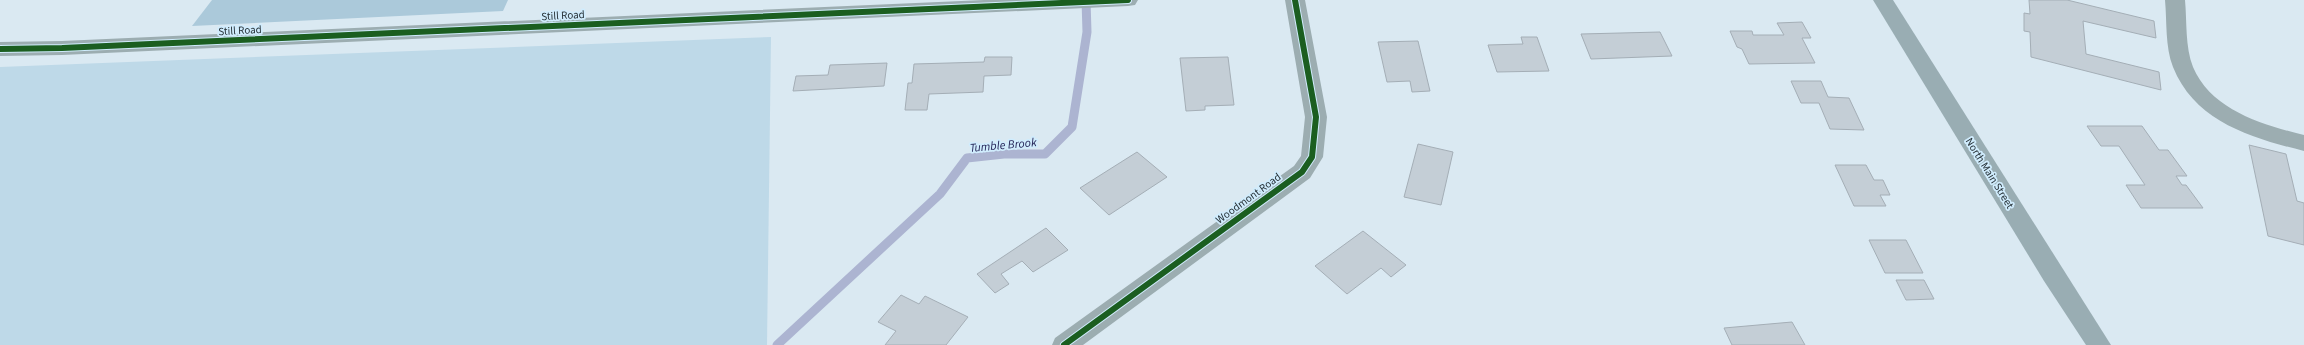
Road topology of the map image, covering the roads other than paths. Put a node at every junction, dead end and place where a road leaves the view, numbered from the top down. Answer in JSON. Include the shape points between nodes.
{"nodes":[{"id":1,"x":1128,"y":0,"type":"edge"},
{"id":2,"x":1295,"y":0,"type":"edge"},
{"id":3,"x":1883,"y":0,"type":"edge"},
{"id":4,"x":2175,"y":0,"type":"edge"},
{"id":5,"x":0,"y":49,"type":"edge"},
{"id":6,"x":2304,"y":143,"type":"edge"},
{"id":7,"x":1064,"y":345,"type":"edge"},
{"id":8,"x":2099,"y":345,"type":"edge"}],
"edges":[{"from":1,"to":5,"type":"street","name":"Still Road"},
{"from":2,"to":7,"type":"street","name":"Woodmont Road","via":[[1316,117],[1312,157],[1302,172]]},
{"from":3,"to":8,"type":"main road","name":"North Main Street"},
{"from":4,"to":6,"type":"street","via":[[2183,65],[2194,88],[2222,114],[2264,133]]}]}
